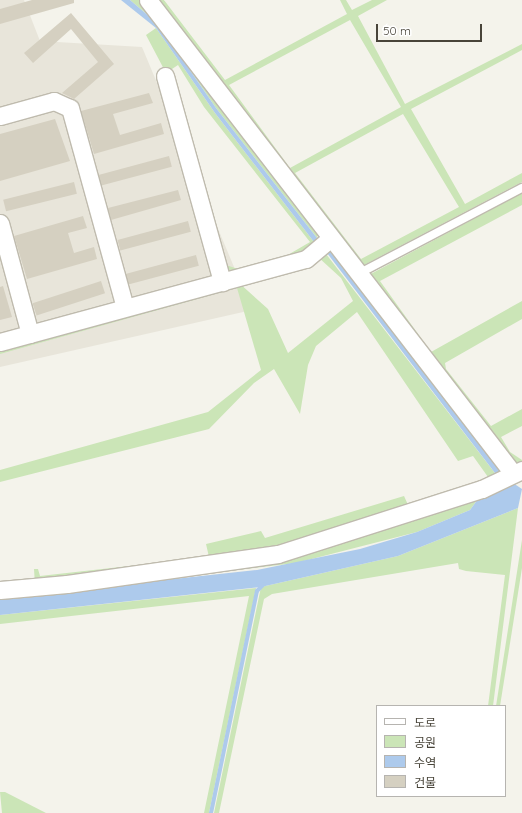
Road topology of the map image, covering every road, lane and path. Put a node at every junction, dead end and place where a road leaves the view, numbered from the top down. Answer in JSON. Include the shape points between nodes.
{"nodes":[{"id":1,"x":148,"y":0,"type":"edge"},
{"id":2,"x":165,"y":76,"type":"dead end"},
{"id":3,"x":0,"y":116,"type":"edge"},
{"id":4,"x":522,"y":188,"type":"edge"},
{"id":5,"x":0,"y":223,"type":"edge"},
{"id":6,"x":330,"y":239,"type":"junction"},
{"id":7,"x":357,"y":275,"type":"junction"},
{"id":8,"x":222,"y":282,"type":"junction"},
{"id":9,"x":125,"y":307,"type":"junction"},
{"id":10,"x":30,"y":334,"type":"junction"},
{"id":11,"x":0,"y":342,"type":"edge"},
{"id":12,"x":517,"y":471,"type":"edge"},
{"id":13,"x":0,"y":590,"type":"edge"}],
"edges":[{"from":1,"to":6,"type":"street"},
{"from":2,"to":8,"type":"street"},
{"from":3,"to":9,"type":"street","via":[[54,101],[70,108]]},
{"from":4,"to":7,"type":"lane"},
{"from":5,"to":10,"type":"street"},
{"from":6,"to":7,"type":"street"},
{"from":6,"to":8,"type":"street","via":[[306,259]]},
{"from":7,"to":12,"type":"street"},
{"from":8,"to":9,"type":"street"},
{"from":9,"to":10,"type":"street"},
{"from":10,"to":11,"type":"street"},
{"from":12,"to":13,"type":"street","via":[[482,489],[278,554],[129,573],[67,584]]}]}
